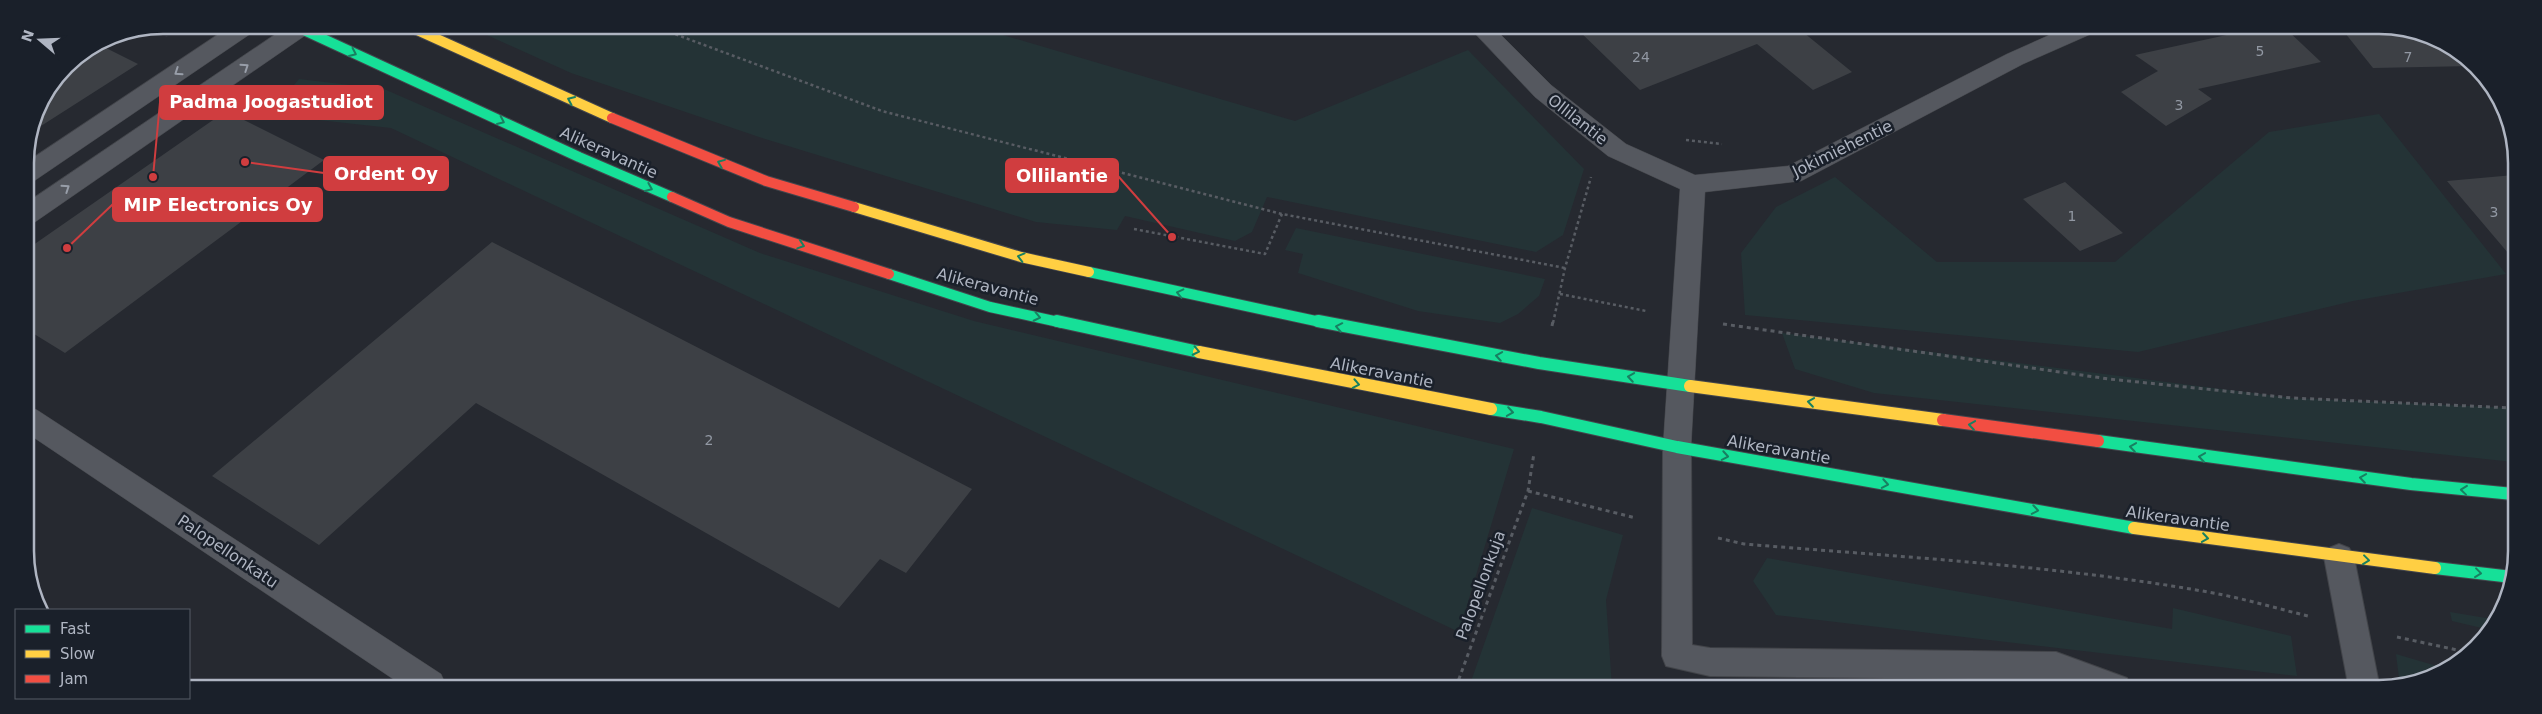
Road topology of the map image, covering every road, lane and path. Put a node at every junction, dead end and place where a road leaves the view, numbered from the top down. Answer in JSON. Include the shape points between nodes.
{"nodes":[{"id":1,"x":235,"y":34,"type":"edge"},
{"id":2,"x":290,"y":34,"type":"edge"},
{"id":3,"x":315,"y":34,"type":"edge"},
{"id":4,"x":424,"y":34,"type":"edge"},
{"id":5,"x":675,"y":34,"type":"edge"},
{"id":6,"x":1487,"y":34,"type":"edge"},
{"id":7,"x":2072,"y":34,"type":"edge"},
{"id":8,"x":1677,"y":139,"type":"dead end"},
{"id":9,"x":1723,"y":144,"type":"dead end"},
{"id":10,"x":1617,"y":150,"type":"junction"},
{"id":11,"x":34,"y":169,"type":"edge"},
{"id":12,"x":1694,"y":184,"type":"junction"},
{"id":13,"x":34,"y":210,"type":"edge"},
{"id":14,"x":1282,"y":214,"type":"junction"},
{"id":15,"x":1134,"y":229,"type":"dead end"},
{"id":16,"x":1565,"y":268,"type":"junction"},
{"id":17,"x":1684,"y":318,"type":"junction"},
{"id":18,"x":1680,"y":384,"type":"junction"},
{"id":19,"x":2508,"y":408,"type":"edge"},
{"id":20,"x":34,"y":423,"type":"edge"},
{"id":21,"x":1677,"y":447,"type":"junction"},
{"id":22,"x":2508,"y":494,"type":"edge"},
{"id":23,"x":1675,"y":528,"type":"junction"},
{"id":24,"x":2338,"y":557,"type":"junction"},
{"id":25,"x":2505,"y":576,"type":"edge"},
{"id":26,"x":2353,"y":627,"type":"junction"},
{"id":27,"x":2461,"y":651,"type":"edge"},
{"id":28,"x":422,"y":680,"type":"edge"},
{"id":29,"x":1459,"y":680,"type":"edge"},
{"id":30,"x":2094,"y":680,"type":"edge"},
{"id":31,"x":2362,"y":680,"type":"edge"}],
"edges":[{"from":1,"to":11,"type":"street","one_way":true},
{"from":13,"to":2,"type":"street","one_way":true},
{"from":3,"to":21,"type":"main road","name":"Alikeravantie","one_way":true,"via":[[579,157],[729,222],[990,307],[1271,367],[1445,402],[1541,417]]},
{"from":18,"to":4,"type":"main road","name":"Alikeravantie","one_way":true,"via":[[1450,348],[1284,316],[1021,257],[766,181],[616,120]]},
{"from":5,"to":14,"type":"path","via":[[882,111]]},
{"from":6,"to":10,"type":"street","name":"Ollilantie","via":[[1543,91]]},
{"from":7,"to":12,"type":"street","name":"Jokimiehentie","via":[[2016,59],[1792,176]]},
{"from":8,"to":9,"type":"path"},
{"from":10,"to":12,"type":"street","name":"Ollilantie"},
{"from":10,"to":16,"type":"path","via":[[1591,177]]},
{"from":12,"to":17,"type":"street"},
{"from":14,"to":15,"type":"path","via":[[1265,254]]},
{"from":14,"to":16,"type":"path"},
{"from":16,"to":17,"type":"path","via":[[1560,294]]},
{"from":17,"to":18,"type":"street"},
{"from":17,"to":19,"type":"path","via":[[2109,379],[2292,398]]},
{"from":18,"to":21,"type":"street"},
{"from":22,"to":18,"type":"main road","name":"Alikeravantie","one_way":true,"via":[[2382,481]]},
{"from":20,"to":28,"type":"street","name":"Palopellonkatu"},
{"from":21,"to":23,"type":"lane"},
{"from":21,"to":24,"type":"main road","name":"Alikeravantie","one_way":true,"via":[[2118,526]]},
{"from":23,"to":26,"type":"path","via":[[1744,544],[2026,568],[2210,593]]},
{"from":23,"to":29,"type":"path","name":"Palopellonkuja","via":[[1528,491]]},
{"from":23,"to":30,"type":"lane","via":[[1677,656],[1710,662],[2056,666]]},
{"from":24,"to":25,"type":"main road","name":"Alikeravantie","one_way":true},
{"from":24,"to":26,"type":"lane"},
{"from":26,"to":27,"type":"path"},
{"from":26,"to":31,"type":"lane"}]}
